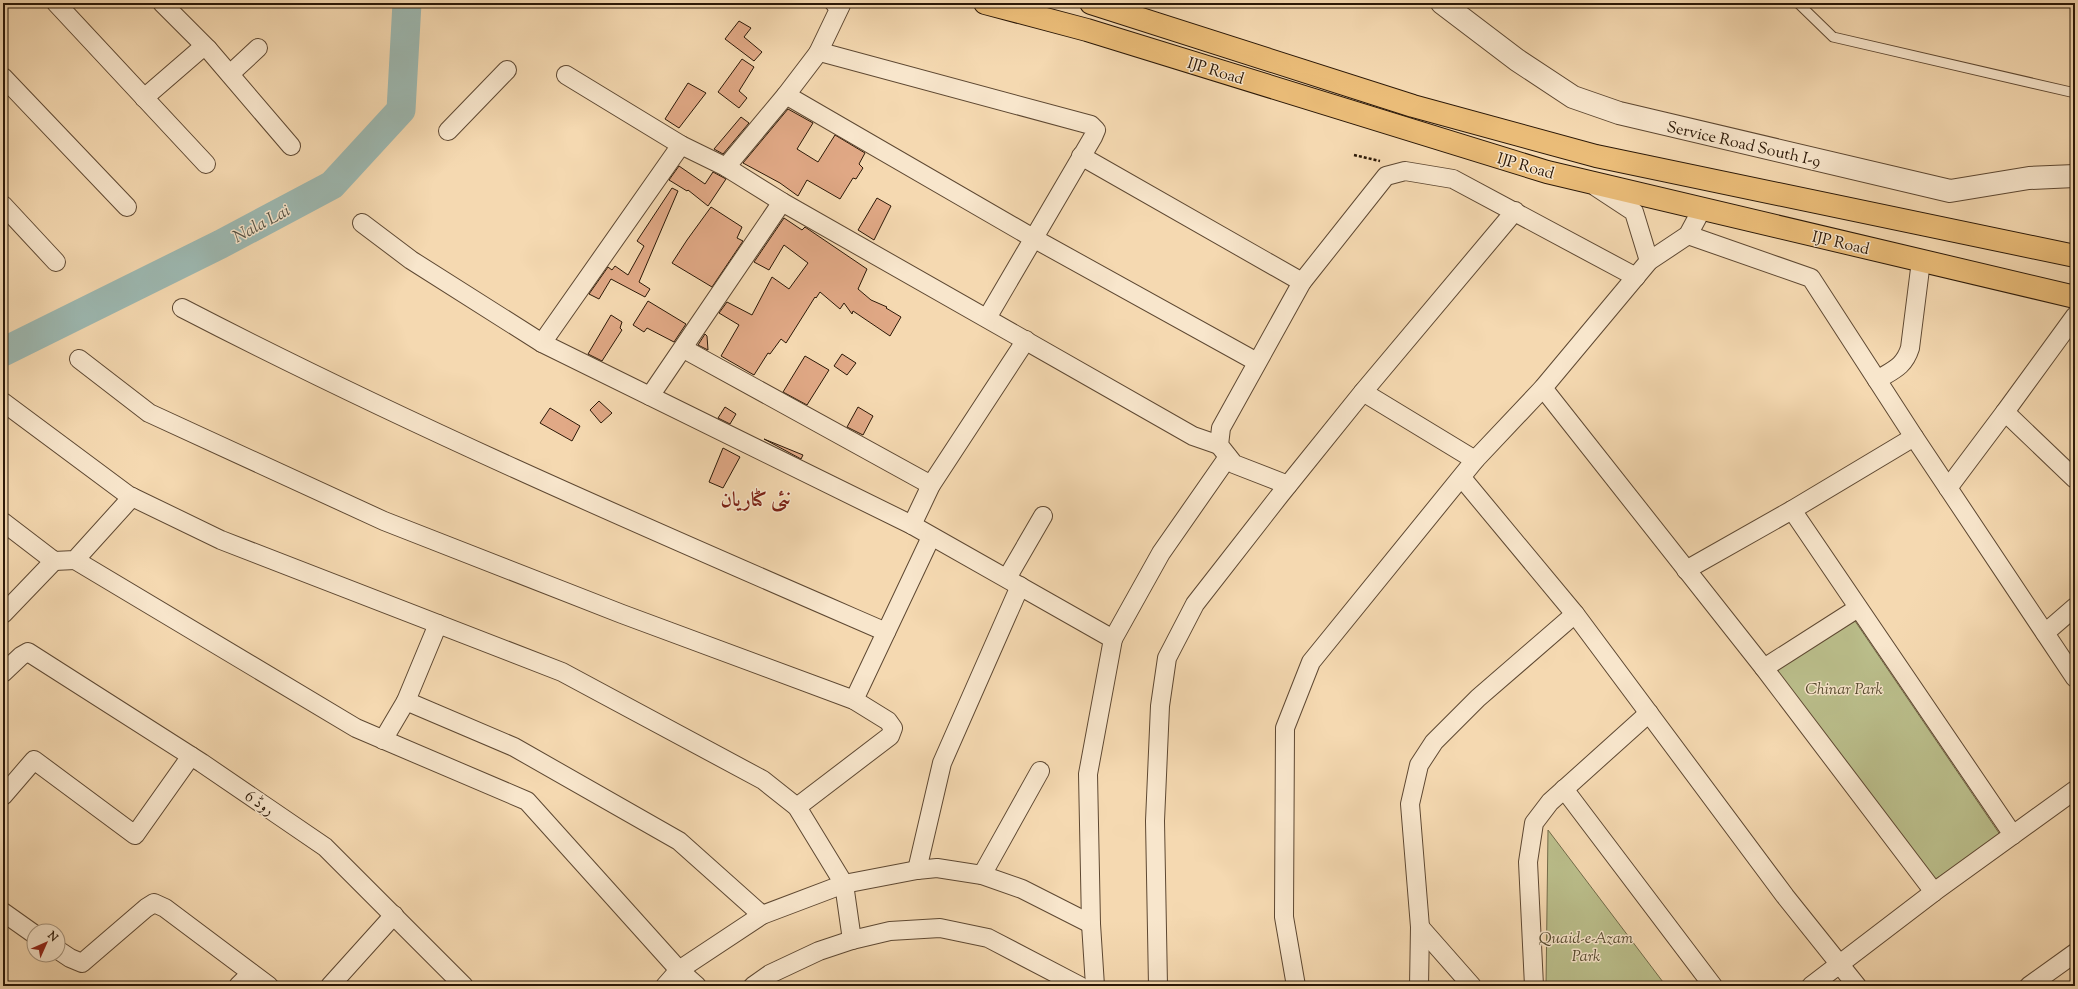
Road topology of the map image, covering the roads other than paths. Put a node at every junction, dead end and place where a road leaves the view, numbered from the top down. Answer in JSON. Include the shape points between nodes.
{"nodes":[{"id":1,"x":56,"y":3,"type":"edge"},
{"id":2,"x":162,"y":3,"type":"edge"},
{"id":3,"x":834,"y":3,"type":"edge"},
{"id":4,"x":985,"y":3,"type":"edge"},
{"id":5,"x":1091,"y":3,"type":"edge"},
{"id":6,"x":1442,"y":3,"type":"edge"},
{"id":7,"x":1798,"y":3,"type":"edge"},
{"id":8,"x":258,"y":48,"type":"dead end"},
{"id":9,"x":208,"y":49,"type":"junction"},
{"id":10,"x":818,"y":53,"type":"junction"},
{"id":11,"x":1280,"y":63,"type":"junction"},
{"id":12,"x":506,"y":70,"type":"dead end"},
{"id":13,"x":230,"y":74,"type":"junction"},
{"id":14,"x":566,"y":75,"type":"dead end"},
{"id":15,"x":3,"y":77,"type":"edge"},
{"id":16,"x":1273,"y":87,"type":"junction"},
{"id":17,"x":2075,"y":93,"type":"edge"},
{"id":18,"x":786,"y":95,"type":"junction"},
{"id":19,"x":144,"y":98,"type":"junction"},
{"id":20,"x":448,"y":131,"type":"dead end"},
{"id":21,"x":680,"y":145,"type":"junction"},
{"id":22,"x":291,"y":146,"type":"dead end"},
{"id":23,"x":1080,"y":156,"type":"junction"},
{"id":24,"x":206,"y":164,"type":"dead end"},
{"id":25,"x":726,"y":167,"type":"junction"},
{"id":26,"x":2075,"y":176,"type":"edge"},
{"id":27,"x":1590,"y":182,"type":"junction"},
{"id":28,"x":782,"y":202,"type":"junction"},
{"id":29,"x":3,"y":205,"type":"edge"},
{"id":30,"x":127,"y":207,"type":"dead end"},
{"id":31,"x":1702,"y":209,"type":"junction"},
{"id":32,"x":1515,"y":211,"type":"junction"},
{"id":33,"x":362,"y":223,"type":"dead end"},
{"id":34,"x":1688,"y":235,"type":"junction"},
{"id":35,"x":1033,"y":238,"type":"junction"},
{"id":36,"x":2075,"y":256,"type":"edge"},
{"id":37,"x":1921,"y":260,"type":"junction"},
{"id":38,"x":56,"y":262,"type":"dead end"},
{"id":39,"x":1649,"y":262,"type":"junction"},
{"id":40,"x":1636,"y":277,"type":"junction"},
{"id":41,"x":1302,"y":282,"type":"junction"},
{"id":42,"x":2075,"y":297,"type":"edge"},
{"id":43,"x":182,"y":308,"type":"dead end"},
{"id":44,"x":2075,"y":316,"type":"edge"},
{"id":45,"x":987,"y":318,"type":"junction"},
{"id":46,"x":1026,"y":340,"type":"junction"},
{"id":47,"x":542,"y":343,"type":"junction"},
{"id":48,"x":684,"y":349,"type":"junction"},
{"id":49,"x":79,"y":358,"type":"dead end"},
{"id":50,"x":1257,"y":362,"type":"junction"},
{"id":51,"x":1877,"y":380,"type":"junction"},
{"id":52,"x":1543,"y":388,"type":"junction"},
{"id":53,"x":1363,"y":392,"type":"junction"},
{"id":54,"x":650,"y":396,"type":"junction"},
{"id":55,"x":3,"y":402,"type":"edge"},
{"id":56,"x":2005,"y":412,"type":"junction"},
{"id":57,"x":1914,"y":437,"type":"junction"},
{"id":58,"x":1224,"y":451,"type":"junction"},
{"id":59,"x":1475,"y":460,"type":"junction"},
{"id":60,"x":1462,"y":478,"type":"junction"},
{"id":61,"x":2075,"y":479,"type":"edge"},
{"id":62,"x":931,"y":485,"type":"junction"},
{"id":63,"x":1288,"y":485,"type":"junction"},
{"id":64,"x":1948,"y":488,"type":"junction"},
{"id":65,"x":132,"y":497,"type":"junction"},
{"id":66,"x":1792,"y":510,"type":"junction"},
{"id":67,"x":1043,"y":516,"type":"dead end"},
{"id":68,"x":3,"y":522,"type":"edge"},
{"id":69,"x":912,"y":525,"type":"junction"},
{"id":70,"x":930,"y":537,"type":"junction"},
{"id":71,"x":75,"y":560,"type":"junction"},
{"id":72,"x":54,"y":561,"type":"junction"},
{"id":73,"x":1686,"y":570,"type":"junction"},
{"id":74,"x":1014,"y":582,"type":"junction"},
{"id":75,"x":2075,"y":606,"type":"edge"},
{"id":76,"x":1858,"y":608,"type":"junction"},
{"id":77,"x":3,"y":614,"type":"edge"},
{"id":78,"x":1575,"y":614,"type":"junction"},
{"id":79,"x":438,"y":624,"type":"junction"},
{"id":80,"x":886,"y":632,"type":"junction"},
{"id":81,"x":2045,"y":633,"type":"junction"},
{"id":82,"x":1113,"y":639,"type":"junction"},
{"id":83,"x":1764,"y":668,"type":"junction"},
{"id":84,"x":4,"y":671,"type":"edge"},
{"id":85,"x":2075,"y":678,"type":"edge"},
{"id":86,"x":854,"y":700,"type":"junction"},
{"id":87,"x":406,"y":701,"type":"junction"},
{"id":88,"x":1648,"y":713,"type":"junction"},
{"id":89,"x":383,"y":740,"type":"junction"},
{"id":90,"x":191,"y":756,"type":"junction"},
{"id":91,"x":1040,"y":772,"type":"dead end"},
{"id":92,"x":1564,"y":789,"type":"junction"},
{"id":93,"x":2075,"y":790,"type":"edge"},
{"id":94,"x":3,"y":796,"type":"edge"},
{"id":95,"x":797,"y":807,"type":"junction"},
{"id":96,"x":2012,"y":835,"type":"junction"},
{"id":97,"x":917,"y":870,"type":"junction"},
{"id":98,"x":982,"y":875,"type":"junction"},
{"id":99,"x":844,"y":884,"type":"junction"},
{"id":100,"x":1934,"y":892,"type":"junction"},
{"id":101,"x":3,"y":912,"type":"edge"},
{"id":102,"x":762,"y":914,"type":"junction"},
{"id":103,"x":394,"y":915,"type":"junction"},
{"id":104,"x":1091,"y":924,"type":"junction"},
{"id":105,"x":1420,"y":927,"type":"junction"},
{"id":106,"x":26,"y":928,"type":"edge"},
{"id":107,"x":852,"y":940,"type":"junction"},
{"id":108,"x":2075,"y":953,"type":"edge"},
{"id":109,"x":66,"y":955,"type":"edge"},
{"id":110,"x":1839,"y":965,"type":"junction"},
{"id":111,"x":679,"y":970,"type":"junction"},
{"id":112,"x":251,"y":973,"type":"junction"},
{"id":113,"x":238,"y":986,"type":"edge"},
{"id":114,"x":269,"y":986,"type":"edge"},
{"id":115,"x":330,"y":986,"type":"edge"},
{"id":116,"x":464,"y":986,"type":"edge"},
{"id":117,"x":665,"y":986,"type":"edge"},
{"id":118,"x":696,"y":986,"type":"edge"},
{"id":119,"x":753,"y":986,"type":"edge"},
{"id":120,"x":1080,"y":986,"type":"edge"},
{"id":121,"x":1095,"y":986,"type":"edge"},
{"id":122,"x":1158,"y":986,"type":"edge"},
{"id":123,"x":1296,"y":986,"type":"edge"},
{"id":124,"x":1419,"y":986,"type":"edge"},
{"id":125,"x":1472,"y":986,"type":"edge"},
{"id":126,"x":1534,"y":986,"type":"edge"},
{"id":127,"x":1713,"y":986,"type":"edge"},
{"id":128,"x":1811,"y":986,"type":"edge"},
{"id":129,"x":1857,"y":986,"type":"edge"},
{"id":130,"x":2029,"y":986,"type":"edge"}],
"edges":[{"from":1,"to":19,"type":"street"},
{"from":2,"to":9,"type":"street"},
{"from":3,"to":10,"type":"street","via":[[842,5]]},
{"from":4,"to":16,"type":"highway","name":"IJP Road","via":[[1087,30]]},
{"from":5,"to":11,"type":"highway","name":"IJP Road"},
{"from":6,"to":26,"type":"street","name":"Service Road South I-9","via":[[1517,60],[1573,97],[1618,113],[1950,191],[2028,178]]},
{"from":7,"to":17,"type":"lane","via":[[1833,38]]},
{"from":8,"to":13,"type":"street"},
{"from":9,"to":13,"type":"street"},
{"from":9,"to":19,"type":"street","via":[[203,47]]},
{"from":10,"to":18,"type":"street"},
{"from":10,"to":23,"type":"street","via":[[1091,125],[1096,130]]},
{"from":11,"to":16,"type":"highway"},
{"from":11,"to":36,"type":"highway","name":"IJP Road","via":[[1413,106],[1596,156]]},
{"from":12,"to":20,"type":"street"},
{"from":13,"to":22,"type":"street"},
{"from":14,"to":21,"type":"street"},
{"from":15,"to":30,"type":"street"},
{"from":16,"to":27,"type":"highway","name":"IJP Road","via":[[1546,172]]},
{"from":18,"to":25,"type":"street"},
{"from":18,"to":35,"type":"street"},
{"from":19,"to":24,"type":"street"},
{"from":21,"to":25,"type":"street"},
{"from":21,"to":47,"type":"street"},
{"from":23,"to":35,"type":"street"},
{"from":23,"to":41,"type":"street"},
{"from":25,"to":28,"type":"street"},
{"from":27,"to":31,"type":"highway","name":"IJP Road"},
{"from":27,"to":39,"type":"street","via":[[1634,212]]},
{"from":28,"to":45,"type":"street"},
{"from":28,"to":48,"type":"street"},
{"from":29,"to":38,"type":"street"},
{"from":31,"to":34,"type":"street"},
{"from":31,"to":37,"type":"highway","name":"IJP Road"},
{"from":32,"to":40,"type":"street"},
{"from":32,"to":41,"type":"street","via":[[1453,179],[1405,171],[1386,176]]},
{"from":32,"to":53,"type":"street"},
{"from":33,"to":47,"type":"street","via":[[411,260]]},
{"from":34,"to":39,"type":"street"},
{"from":34,"to":51,"type":"street","via":[[1811,278]]},
{"from":35,"to":45,"type":"street"},
{"from":35,"to":50,"type":"street"},
{"from":37,"to":42,"type":"highway","name":"IJP Road"},
{"from":37,"to":51,"type":"street","via":[[1910,348],[1906,360]]},
{"from":39,"to":40,"type":"street"},
{"from":40,"to":52,"type":"street"},
{"from":41,"to":50,"type":"street"},
{"from":43,"to":80,"type":"street","via":[[293,365],[502,463]]},
{"from":44,"to":56,"type":"street"},
{"from":45,"to":46,"type":"street"},
{"from":46,"to":58,"type":"street","via":[[1193,436]]},
{"from":46,"to":62,"type":"street"},
{"from":47,"to":54,"type":"street"},
{"from":48,"to":54,"type":"street"},
{"from":48,"to":62,"type":"street"},
{"from":49,"to":86,"type":"street","via":[[149,412],[384,521],[622,614]]},
{"from":50,"to":58,"type":"street","via":[[1221,428]]},
{"from":51,"to":57,"type":"street"},
{"from":52,"to":59,"type":"street"},
{"from":52,"to":73,"type":"street"},
{"from":53,"to":59,"type":"street"},
{"from":53,"to":63,"type":"street"},
{"from":54,"to":69,"type":"street"},
{"from":55,"to":65,"type":"street"},
{"from":56,"to":61,"type":"street"},
{"from":56,"to":64,"type":"street"},
{"from":57,"to":64,"type":"street"},
{"from":57,"to":66,"type":"street"},
{"from":58,"to":63,"type":"street","via":[[1234,464]]},
{"from":58,"to":82,"type":"street","via":[[1161,553]]},
{"from":59,"to":60,"type":"street"},
{"from":60,"to":78,"type":"street"},
{"from":60,"to":123,"type":"street","via":[[1311,662],[1285,728],[1284,917]]},
{"from":62,"to":69,"type":"street"},
{"from":63,"to":122,"type":"street","via":[[1195,604],[1167,658],[1160,706],[1155,821]]},
{"from":64,"to":81,"type":"street"},
{"from":65,"to":71,"type":"street"},
{"from":65,"to":79,"type":"street","via":[[221,540]]},
{"from":66,"to":73,"type":"street"},
{"from":66,"to":76,"type":"street"},
{"from":67,"to":74,"type":"street"},
{"from":68,"to":72,"type":"street"},
{"from":69,"to":70,"type":"street"},
{"from":70,"to":74,"type":"street"},
{"from":70,"to":80,"type":"street"},
{"from":71,"to":72,"type":"street"},
{"from":71,"to":89,"type":"street","via":[[356,728]]},
{"from":72,"to":77,"type":"street"},
{"from":73,"to":83,"type":"street"},
{"from":74,"to":82,"type":"street"},
{"from":74,"to":97,"type":"street","via":[[942,763]]},
{"from":75,"to":81,"type":"street"},
{"from":76,"to":83,"type":"street"},
{"from":76,"to":96,"type":"street"},
{"from":78,"to":88,"type":"street"},
{"from":78,"to":105,"type":"street","via":[[1478,698],[1434,742],[1419,765],[1410,804]]},
{"from":79,"to":87,"type":"street"},
{"from":79,"to":95,"type":"street","via":[[562,672],[763,780]]},
{"from":80,"to":86,"type":"street"},
{"from":81,"to":85,"type":"street"},
{"from":82,"to":104,"type":"street","via":[[1088,774]]},
{"from":83,"to":100,"type":"street"},
{"from":84,"to":90,"type":"street","name":"روڈ 6","via":[[28,652]]},
{"from":86,"to":95,"type":"street","via":[[888,721],[893,728],[890,736]]},
{"from":87,"to":89,"type":"street"},
{"from":87,"to":102,"type":"street","via":[[514,747],[679,841]]},
{"from":88,"to":92,"type":"street"},
{"from":88,"to":110,"type":"street"},
{"from":89,"to":111,"type":"street","via":[[526,801]]},
{"from":90,"to":94,"type":"street","via":[[135,835],[34,760]]},
{"from":90,"to":103,"type":"street","name":"روڈ 6","via":[[325,847]]},
{"from":91,"to":98,"type":"street"},
{"from":92,"to":126,"type":"street","via":[[1534,823],[1528,862]]},
{"from":92,"to":127,"type":"street"},
{"from":93,"to":96,"type":"street"},
{"from":95,"to":99,"type":"street"},
{"from":96,"to":100,"type":"street"},
{"from":97,"to":98,"type":"street","via":[[937,868]]},
{"from":97,"to":99,"type":"street"},
{"from":98,"to":104,"type":"street","via":[[1022,889]]},
{"from":99,"to":102,"type":"street"},
{"from":99,"to":107,"type":"street"},
{"from":100,"to":110,"type":"street"},
{"from":101,"to":106,"type":"street"},
{"from":102,"to":111,"type":"street"},
{"from":103,"to":115,"type":"street"},
{"from":103,"to":116,"type":"street","name":"روڈ 6"},
{"from":104,"to":121,"type":"street"},
{"from":105,"to":124,"type":"street"},
{"from":105,"to":125,"type":"street"},
{"from":107,"to":119,"type":"street","via":[[819,951],[770,974]]},
{"from":107,"to":120,"type":"street","via":[[890,931],[940,928],[988,938]]},
{"from":108,"to":130,"type":"street"},
{"from":109,"to":112,"type":"street","via":[[82,963],[154,903],[165,908]]},
{"from":110,"to":128,"type":"street"},
{"from":110,"to":129,"type":"street"},
{"from":111,"to":117,"type":"street"},
{"from":111,"to":118,"type":"street"},
{"from":112,"to":113,"type":"street"},
{"from":112,"to":114,"type":"street"}]}
